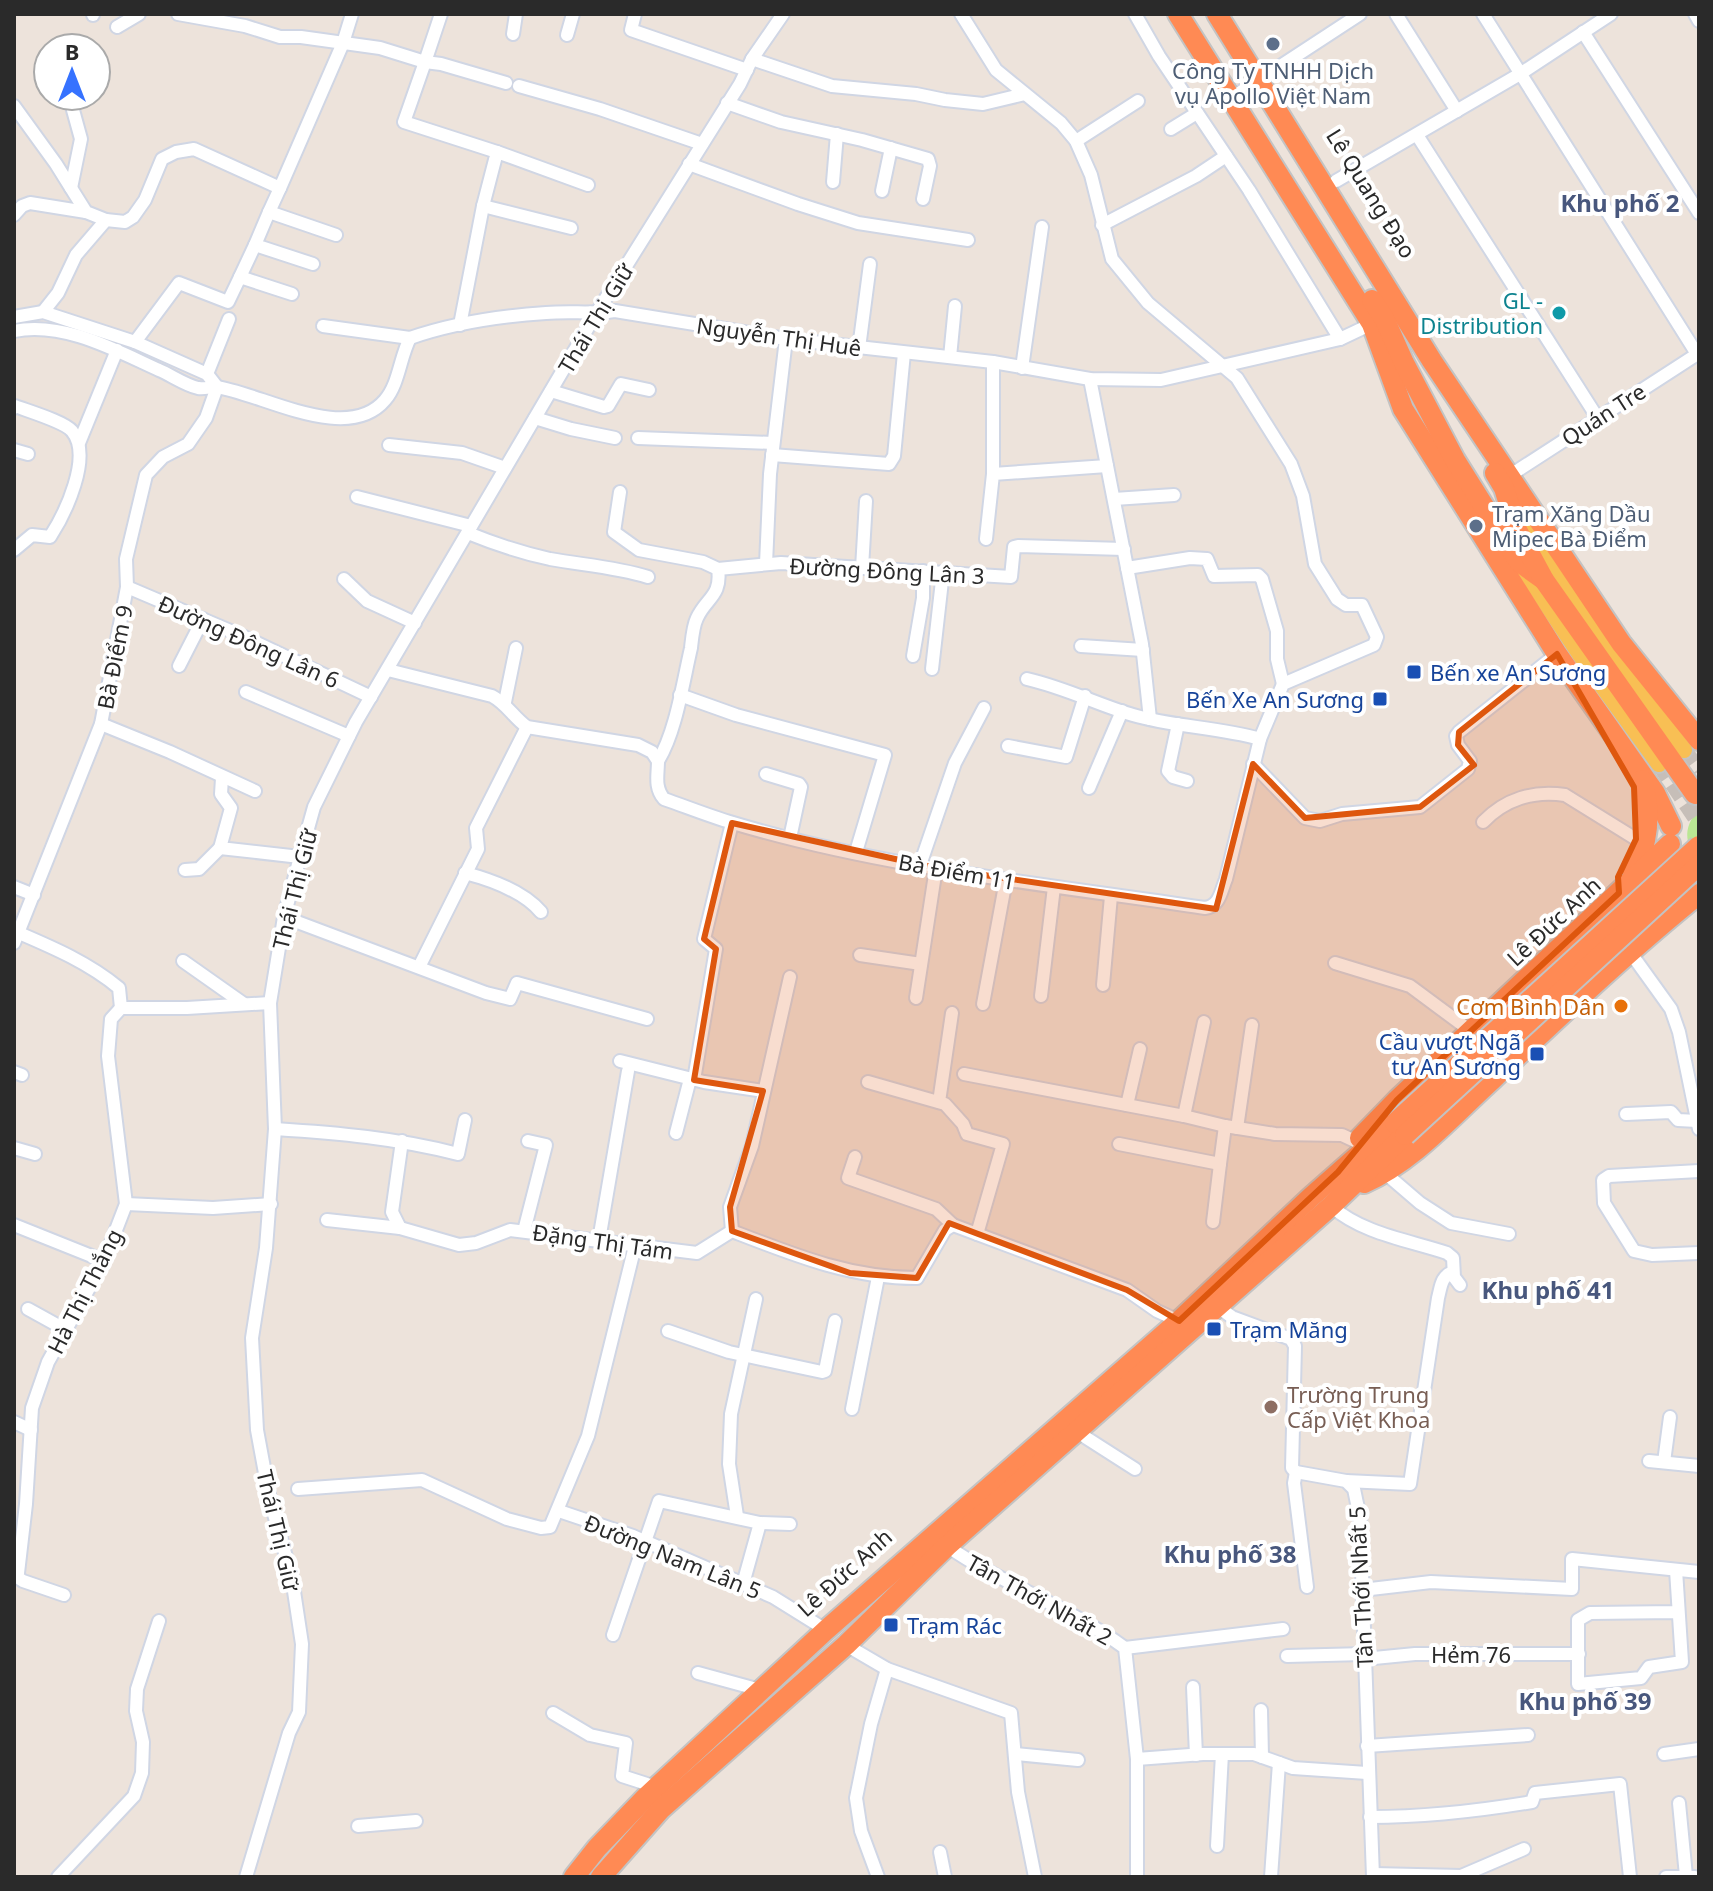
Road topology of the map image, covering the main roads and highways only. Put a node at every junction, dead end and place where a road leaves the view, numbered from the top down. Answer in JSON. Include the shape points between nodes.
{"nodes":[{"id":1,"x":1178,"y":14,"type":"edge"},
{"id":2,"x":1188,"y":14,"type":"edge"},
{"id":3,"x":1217,"y":14,"type":"edge"},
{"id":4,"x":1229,"y":14,"type":"edge"},
{"id":5,"x":1264,"y":77,"type":"junction"},
{"id":6,"x":1234,"y":96,"type":"junction"},
{"id":7,"x":1310,"y":150,"type":"junction"},
{"id":8,"x":1378,"y":321,"type":"junction"},
{"id":9,"x":1424,"y":403,"type":"junction"},
{"id":10,"x":1428,"y":449,"type":"junction"},
{"id":11,"x":1510,"y":478,"type":"junction"},
{"id":12,"x":1507,"y":565,"type":"junction"},
{"id":13,"x":1544,"y":580,"type":"junction"},
{"id":14,"x":1693,"y":733,"type":"edge"},
{"id":15,"x":1659,"y":764,"type":"tunnel mouth"},
{"id":16,"x":1642,"y":782,"type":"junction"},
{"id":17,"x":1697,"y":793,"type":"edge"},
{"id":18,"x":1671,"y":835,"type":"junction"},
{"id":19,"x":1699,"y":846,"type":"edge"},
{"id":20,"x":1699,"y":865,"type":"edge"},
{"id":21,"x":1699,"y":884,"type":"edge"},
{"id":22,"x":1619,"y":893,"type":"junction"},
{"id":23,"x":1699,"y":894,"type":"edge"},
{"id":24,"x":1654,"y":930,"type":"junction"},
{"id":25,"x":1400,"y":1129,"type":"junction"},
{"id":26,"x":1344,"y":1181,"type":"junction"},
{"id":27,"x":1212,"y":1312,"type":"junction"},
{"id":28,"x":952,"y":1550,"type":"junction"},
{"id":29,"x":823,"y":1627,"type":"junction"},
{"id":30,"x":650,"y":1830,"type":"junction"},
{"id":31,"x":561,"y":1877,"type":"edge"},
{"id":32,"x":574,"y":1877,"type":"edge"},
{"id":33,"x":601,"y":1877,"type":"edge"},
{"id":34,"x":616,"y":1877,"type":"edge"}],
"edges":[{"from":1,"to":6,"type":"highway","name":"Lê Quang Đạo"},
{"from":2,"to":6,"type":"highway","name":"Lê Quang Đạo"},
{"from":3,"to":5,"type":"highway","name":"Lê Quang Đạo"},
{"from":4,"to":5,"type":"highway","name":"Lê Quang Đạo"},
{"from":5,"to":7,"type":"highway","name":"Lê Quang Đạo"},
{"from":6,"to":8,"type":"highway","name":"Lê Quang Đạo"},
{"from":7,"to":11,"type":"highway","name":"Lê Quang Đạo","via":[[1336,181]]},
{"from":7,"to":11,"type":"highway","name":"Lê Quang Đạo","via":[[1469,434]]},
{"from":8,"to":9,"type":"highway","name":"Lê Quang Đạo"},
{"from":8,"to":10,"type":"highway","name":"Lê Quang Đạo","via":[[1403,409]]},
{"from":9,"to":10,"type":"highway"},
{"from":9,"to":12,"type":"highway","name":"Lê Quang Đạo"},
{"from":10,"to":12,"type":"highway","name":"Lê Quang Đạo"},
{"from":11,"to":13,"type":"highway","name":"Lê Quang Đạo","via":[[1517,530]]},
{"from":11,"to":14,"type":"highway","name":"Lê Quang Đạo","via":[[1605,608],[1621,643]]},
{"from":11,"to":14,"type":"main road","via":[[1610,650]]},
{"from":12,"to":13,"type":"highway","name":"Lê Quang Đạo"},
{"from":12,"to":15,"type":"main road"},
{"from":12,"to":16,"type":"highway","name":"Lê Quang Đạo","via":[[1557,654]]},
{"from":13,"to":17,"type":"highway","name":"Lê Quang Đạo"},
{"from":16,"to":18,"type":"highway","name":"Lê Quang Đạo"},
{"from":16,"to":22,"type":"highway","via":[[1636,839],[1618,877]]},
{"from":16,"to":22,"type":"highway","via":[[1646,844]]},
{"from":17,"to":18,"type":"highway","name":"Lê Đức Anh","via":[[1677,811]]},
{"from":18,"to":21,"type":"highway","name":"Lê Quang Đạo","via":[[1674,858]]},
{"from":18,"to":22,"type":"highway","name":"Lê Đức Anh"},
{"from":19,"to":25,"type":"highway","bridge":true},
{"from":20,"to":25,"type":"highway","bridge":true},
{"from":22,"to":24,"type":"highway","via":[[1645,910]]},
{"from":22,"to":26,"type":"highway","name":"Lê Đức Anh","via":[[1397,1100],[1357,1142]]},
{"from":23,"to":24,"type":"highway","name":"Lê Đức Anh"},
{"from":24,"to":26,"type":"highway","name":"Lê Đức Anh","via":[[1385,1173]]},
{"from":25,"to":26,"type":"highway","name":"Lê Đức Anh"},
{"from":26,"to":27,"type":"highway","name":"Lê Đức Anh","via":[[1331,1206]]},
{"from":26,"to":29,"type":"highway","name":"Lê Đức Anh"},
{"from":27,"to":28,"type":"highway","name":"Lê Đức Anh"},
{"from":27,"to":28,"type":"highway","name":"Lê Đức Anh","via":[[1198,1339]]},
{"from":28,"to":30,"type":"highway","name":"Lê Đức Anh","via":[[850,1648],[661,1809]]},
{"from":29,"to":31,"type":"highway","name":"Lê Đức Anh","via":[[595,1836]]},
{"from":29,"to":32,"type":"highway","name":"Lê Đức Anh","via":[[647,1796]]},
{"from":30,"to":33,"type":"highway","name":"Lê Đức Anh"},
{"from":30,"to":34,"type":"highway","name":"Lê Đức Anh"}]}
